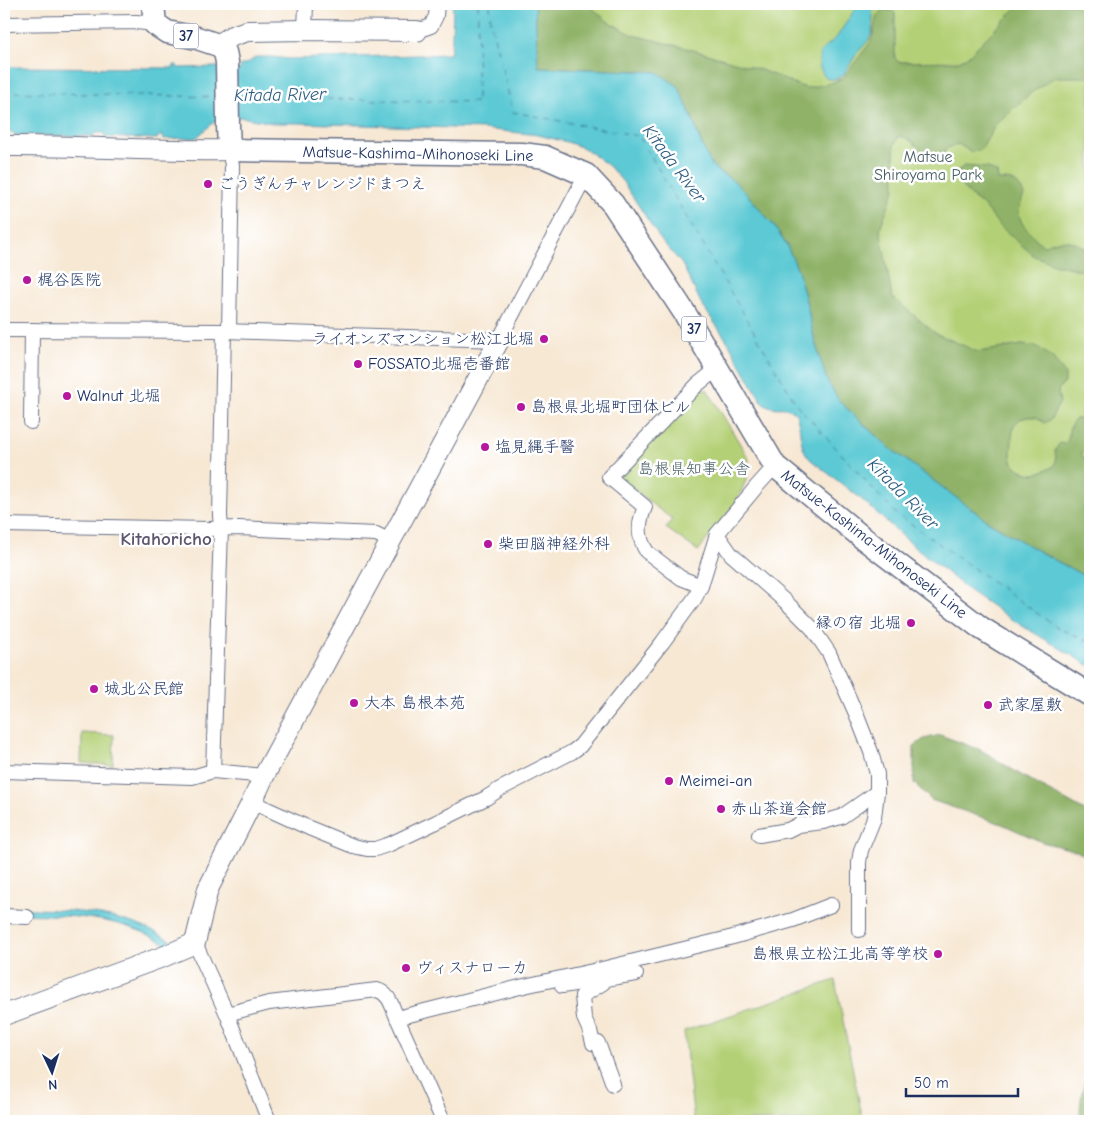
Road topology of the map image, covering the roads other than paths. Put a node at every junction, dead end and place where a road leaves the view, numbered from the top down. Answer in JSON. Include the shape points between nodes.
{"nodes":[{"id":1,"x":306,"y":4,"type":"edge"},
{"id":2,"x":436,"y":4,"type":"edge"},
{"id":3,"x":154,"y":14,"type":"edge"},
{"id":4,"x":4,"y":24,"type":"edge"},
{"id":5,"x":305,"y":30,"type":"junction"},
{"id":6,"x":416,"y":31,"type":"joint"},
{"id":7,"x":223,"y":53,"type":"junction"},
{"id":8,"x":4,"y":146,"type":"edge"},
{"id":9,"x":229,"y":150,"type":"junction"},
{"id":10,"x":586,"y":175,"type":"junction"},
{"id":11,"x":4,"y":330,"type":"edge"},
{"id":12,"x":32,"y":330,"type":"junction"},
{"id":13,"x":226,"y":331,"type":"junction"},
{"id":14,"x":499,"y":340,"type":"junction"},
{"id":15,"x":718,"y":369,"type":"junction"},
{"id":16,"x":31,"y":422,"type":"dead end"},
{"id":17,"x":775,"y":466,"type":"junction"},
{"id":18,"x":4,"y":525,"type":"edge"},
{"id":19,"x":221,"y":529,"type":"junction"},
{"id":20,"x":717,"y":534,"type":"junction"},
{"id":21,"x":391,"y":541,"type":"junction"},
{"id":22,"x":701,"y":586,"type":"junction"},
{"id":23,"x":1090,"y":695,"type":"edge"},
{"id":24,"x":4,"y":771,"type":"edge"},
{"id":25,"x":213,"y":771,"type":"junction"},
{"id":26,"x":264,"y":776,"type":"junction"},
{"id":27,"x":877,"y":792,"type":"junction"},
{"id":28,"x":252,"y":802,"type":"junction"},
{"id":29,"x":759,"y":835,"type":"dead end"},
{"id":30,"x":830,"y":905,"type":"dead end"},
{"id":31,"x":4,"y":916,"type":"edge"},
{"id":32,"x":27,"y":917,"type":"dead end"},
{"id":33,"x":859,"y":930,"type":"dead end"},
{"id":34,"x":195,"y":943,"type":"junction"},
{"id":35,"x":636,"y":974,"type":"dead end"},
{"id":36,"x":605,"y":978,"type":"junction"},
{"id":37,"x":524,"y":986,"type":"junction"},
{"id":38,"x":227,"y":1014,"type":"junction"},
{"id":39,"x":4,"y":1016,"type":"edge"},
{"id":40,"x":398,"y":1018,"type":"junction"},
{"id":41,"x":613,"y":1084,"type":"dead end"},
{"id":42,"x":269,"y":1121,"type":"edge"},
{"id":43,"x":443,"y":1121,"type":"edge"}],
"edges":[{"from":1,"to":5,"type":"street"},
{"from":2,"to":6,"type":"street","via":[[436,16],[431,26]]},
{"from":3,"to":4,"type":"street","via":[[136,22]]},
{"from":3,"to":7,"type":"main road","number":"37","via":[[167,32],[197,38]]},
{"from":5,"to":6,"type":"street"},
{"from":5,"to":7,"type":"street","via":[[247,31],[232,36]]},
{"from":7,"to":9,"type":"main road"},
{"from":8,"to":9,"type":"street"},
{"from":9,"to":10,"type":"main road","name":"Matsue-Kashima-Mihonoseki Line","number":"37","via":[[522,154],[545,157]]},
{"from":9,"to":13,"type":"street","via":[[232,165]]},
{"from":10,"to":14,"type":"street"},
{"from":10,"to":15,"type":"main road","name":"Matsue-Kashima-Mihonoseki Line","number":"37","via":[[613,204]]},
{"from":11,"to":12,"type":"street"},
{"from":12,"to":13,"type":"street"},
{"from":12,"to":16,"type":"street"},
{"from":13,"to":14,"type":"street"},
{"from":13,"to":19,"type":"street"},
{"from":14,"to":21,"type":"street"},
{"from":15,"to":17,"type":"main road","name":"Matsue-Kashima-Mihonoseki Line","number":"37"},
{"from":15,"to":22,"type":"street","via":[[698,385],[609,477],[645,507],[639,530],[647,552],[681,578]]},
{"from":17,"to":20,"type":"street"},
{"from":17,"to":23,"type":"main road","name":"Matsue-Kashima-Mihonoseki Line","number":"37","via":[[981,628]]},
{"from":18,"to":19,"type":"street"},
{"from":19,"to":21,"type":"street","via":[[376,534]]},
{"from":19,"to":25,"type":"street"},
{"from":20,"to":22,"type":"street"},
{"from":20,"to":27,"type":"street","via":[[731,554],[812,628],[829,653],[871,752]]},
{"from":21,"to":26,"type":"street"},
{"from":22,"to":28,"type":"street","via":[[662,643],[580,746],[447,817],[382,847],[367,849],[309,828]]},
{"from":24,"to":25,"type":"street","via":[[192,777]]},
{"from":25,"to":26,"type":"street"},
{"from":26,"to":28,"type":"street"},
{"from":27,"to":29,"type":"street","via":[[841,817]]},
{"from":27,"to":33,"type":"street","via":[[874,818],[860,856]]},
{"from":28,"to":34,"type":"street","via":[[208,890]]},
{"from":30,"to":37,"type":"street","via":[[793,920],[733,937]]},
{"from":31,"to":32,"type":"street"},
{"from":34,"to":38,"type":"street"},
{"from":34,"to":39,"type":"street"},
{"from":35,"to":36,"type":"street"},
{"from":36,"to":37,"type":"street","via":[[533,992]]},
{"from":36,"to":41,"type":"street","via":[[603,983],[582,996],[584,1018],[593,1043],[598,1043]]},
{"from":37,"to":40,"type":"street"},
{"from":38,"to":40,"type":"street","via":[[269,1003],[377,990],[384,992]]},
{"from":38,"to":42,"type":"street"},
{"from":40,"to":43,"type":"street"}]}
